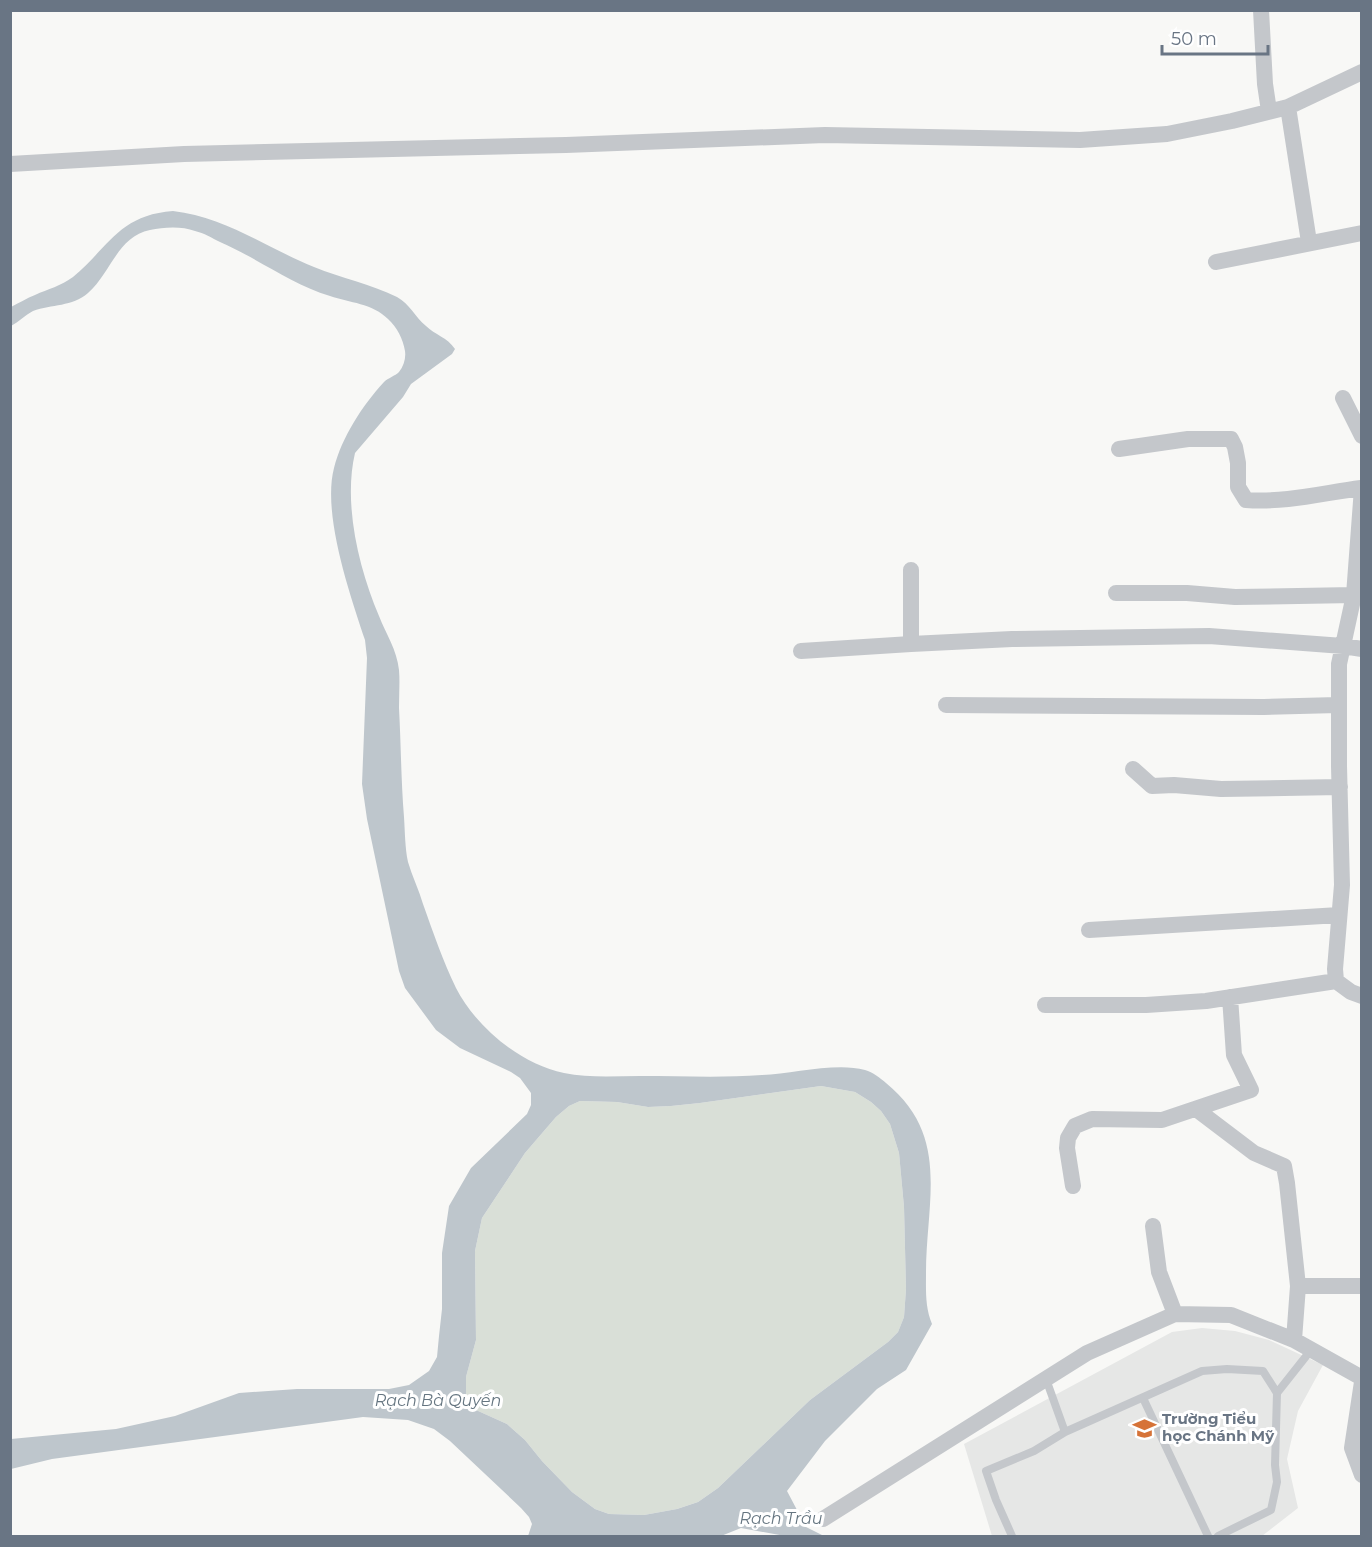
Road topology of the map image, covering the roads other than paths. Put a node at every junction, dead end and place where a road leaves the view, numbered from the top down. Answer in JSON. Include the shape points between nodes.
{"nodes":[{"id":1,"x":1261,"y":10,"type":"edge"},
{"id":2,"x":1362,"y":72,"type":"edge"},
{"id":3,"x":1288,"y":106,"type":"junction"},
{"id":4,"x":1269,"y":111,"type":"junction"},
{"id":5,"x":10,"y":164,"type":"edge"},
{"id":6,"x":1362,"y":233,"type":"edge"},
{"id":7,"x":1309,"y":242,"type":"junction"},
{"id":8,"x":1216,"y":262,"type":"dead end"},
{"id":9,"x":1344,"y":398,"type":"dead end"},
{"id":10,"x":1362,"y":436,"type":"edge"},
{"id":11,"x":1119,"y":449,"type":"dead end"},
{"id":12,"x":1361,"y":488,"type":"edge"},
{"id":13,"x":1359,"y":539,"type":"edge"},
{"id":14,"x":911,"y":570,"type":"dead end"},
{"id":15,"x":1116,"y":593,"type":"dead end"},
{"id":16,"x":1354,"y":595,"type":"junction"},
{"id":17,"x":911,"y":644,"type":"junction"},
{"id":18,"x":1343,"y":646,"type":"junction"},
{"id":19,"x":1362,"y":649,"type":"edge"},
{"id":20,"x":801,"y":651,"type":"dead end"},
{"id":21,"x":946,"y":705,"type":"dead end"},
{"id":22,"x":1338,"y":705,"type":"junction"},
{"id":23,"x":1133,"y":769,"type":"dead end"},
{"id":24,"x":1340,"y":788,"type":"junction"},
{"id":25,"x":1339,"y":915,"type":"junction"},
{"id":26,"x":1089,"y":930,"type":"dead end"},
{"id":27,"x":1336,"y":981,"type":"junction"},
{"id":28,"x":1362,"y":996,"type":"edge"},
{"id":29,"x":1230,"y":998,"type":"junction"},
{"id":30,"x":1045,"y":1005,"type":"dead end"},
{"id":31,"x":1196,"y":1109,"type":"junction"},
{"id":32,"x":1073,"y":1186,"type":"dead end"},
{"id":33,"x":1153,"y":1226,"type":"dead end"},
{"id":34,"x":1298,"y":1286,"type":"junction"},
{"id":35,"x":1362,"y":1286,"type":"edge"},
{"id":36,"x":1175,"y":1314,"type":"junction"},
{"id":37,"x":1294,"y":1340,"type":"junction"},
{"id":38,"x":1311,"y":1350,"type":"junction"},
{"id":39,"x":1046,"y":1379,"type":"junction"},
{"id":40,"x":1362,"y":1380,"type":"edge"},
{"id":41,"x":1277,"y":1393,"type":"junction"},
{"id":42,"x":1143,"y":1398,"type":"junction"},
{"id":43,"x":1065,"y":1432,"type":"junction"},
{"id":44,"x":1362,"y":1475,"type":"edge"},
{"id":45,"x":824,"y":1519,"type":"dead end"},
{"id":46,"x":1012,"y":1536,"type":"edge"},
{"id":47,"x":1208,"y":1536,"type":"edge"},
{"id":48,"x":1218,"y":1536,"type":"edge"}],
"edges":[{"from":1,"to":4,"type":"street"},
{"from":2,"to":3,"type":"street"},
{"from":3,"to":4,"type":"street"},
{"from":3,"to":7,"type":"street"},
{"from":4,"to":5,"type":"street","via":[[1167,134],[1080,140],[825,135],[184,154]]},
{"from":6,"to":7,"type":"street"},
{"from":7,"to":8,"type":"street"},
{"from":9,"to":10,"type":"street"},
{"from":11,"to":12,"type":"street","via":[[1188,439],[1231,439],[1238,463],[1238,487],[1246,500],[1294,499]]},
{"from":12,"to":13,"type":"street"},
{"from":13,"to":16,"type":"street"},
{"from":14,"to":17,"type":"street"},
{"from":15,"to":16,"type":"street"},
{"from":16,"to":18,"type":"street"},
{"from":17,"to":18,"type":"street","via":[[1209,636]]},
{"from":17,"to":20,"type":"street"},
{"from":18,"to":19,"type":"street"},
{"from":18,"to":22,"type":"street"},
{"from":21,"to":22,"type":"street"},
{"from":22,"to":24,"type":"street"},
{"from":23,"to":24,"type":"street","via":[[1152,786]]},
{"from":24,"to":25,"type":"street"},
{"from":25,"to":26,"type":"street"},
{"from":25,"to":27,"type":"street"},
{"from":27,"to":28,"type":"street"},
{"from":27,"to":29,"type":"street"},
{"from":29,"to":30,"type":"street","via":[[1146,1005]]},
{"from":29,"to":31,"type":"street","via":[[1234,1054],[1251,1090]]},
{"from":31,"to":32,"type":"street","via":[[1162,1120],[1092,1119],[1074,1126],[1067,1148]]},
{"from":31,"to":34,"type":"street","via":[[1254,1153],[1284,1166]]},
{"from":33,"to":36,"type":"street","via":[[1159,1272]]},
{"from":34,"to":35,"type":"street"},
{"from":34,"to":37,"type":"street"},
{"from":36,"to":37,"type":"street","via":[[1231,1315]]},
{"from":36,"to":39,"type":"street","via":[[1087,1353]]},
{"from":37,"to":38,"type":"street"},
{"from":38,"to":40,"type":"street"},
{"from":38,"to":41,"type":"lane"},
{"from":39,"to":43,"type":"lane"},
{"from":39,"to":45,"type":"street"},
{"from":40,"to":44,"type":"street","via":[[1352,1448]]},
{"from":41,"to":42,"type":"lane","via":[[1263,1371],[1227,1369],[1202,1371]]},
{"from":41,"to":48,"type":"lane","via":[[1277,1482],[1271,1510]]},
{"from":42,"to":43,"type":"lane"},
{"from":42,"to":47,"type":"lane"},
{"from":43,"to":46,"type":"lane","via":[[1034,1451],[986,1471]]}]}
